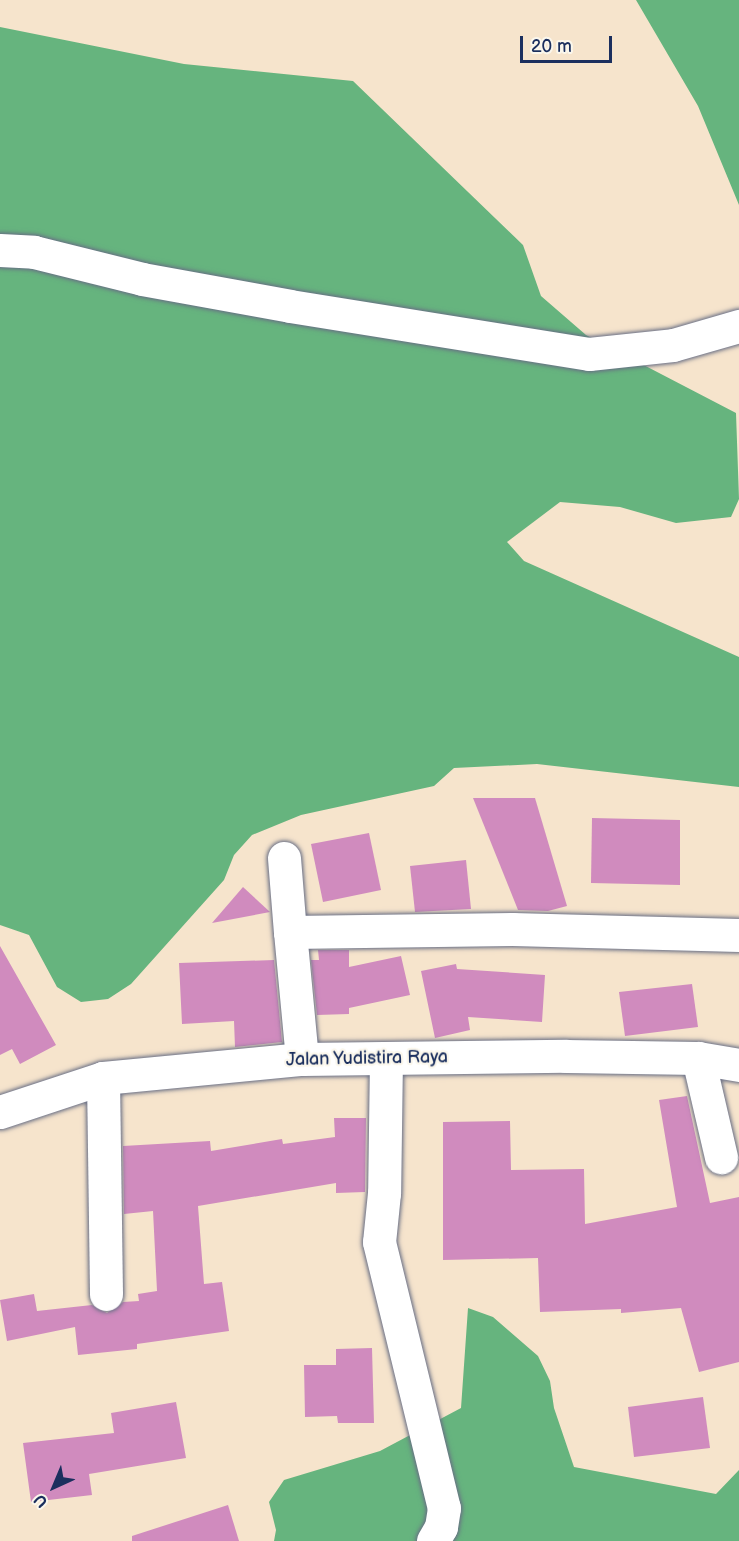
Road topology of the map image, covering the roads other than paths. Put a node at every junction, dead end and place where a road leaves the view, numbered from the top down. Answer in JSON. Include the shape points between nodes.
{"nodes":[{"id":1,"x":0,"y":250,"type":"edge"},
{"id":2,"x":739,"y":326,"type":"edge"},
{"id":3,"x":284,"y":858,"type":"dead end"},
{"id":4,"x":290,"y":932,"type":"junction"},
{"id":5,"x":739,"y":935,"type":"edge"},
{"id":6,"x":386,"y":1058,"type":"junction"},
{"id":7,"x":698,"y":1058,"type":"junction"},
{"id":8,"x":302,"y":1059,"type":"junction"},
{"id":9,"x":739,"y":1065,"type":"edge"},
{"id":10,"x":103,"y":1078,"type":"junction"},
{"id":11,"x":0,"y":1112,"type":"edge"},
{"id":12,"x":721,"y":1157,"type":"dead end"},
{"id":13,"x":106,"y":1294,"type":"dead end"},
{"id":14,"x":433,"y":1541,"type":"edge"}],
"edges":[{"from":1,"to":2,"type":"street","via":[[34,252],[142,279],[279,304],[590,354],[673,345]]},
{"from":3,"to":4,"type":"street"},
{"from":4,"to":5,"type":"street","via":[[512,928]]},
{"from":4,"to":8,"type":"street"},
{"from":6,"to":7,"type":"street","name":"Jalan Yudistira Raya"},
{"from":6,"to":8,"type":"street","name":"Jalan Yudistira Raya"},
{"from":6,"to":14,"type":"street","via":[[379,1242],[444,1508],[441,1527]]},
{"from":7,"to":9,"type":"street","name":"Jalan Yudistira Raya"},
{"from":7,"to":12,"type":"street"},
{"from":8,"to":10,"type":"street","name":"Jalan Yudistira Raya"},
{"from":10,"to":11,"type":"street","name":"Jalan Yudistira Raya"},
{"from":10,"to":13,"type":"street"}]}
